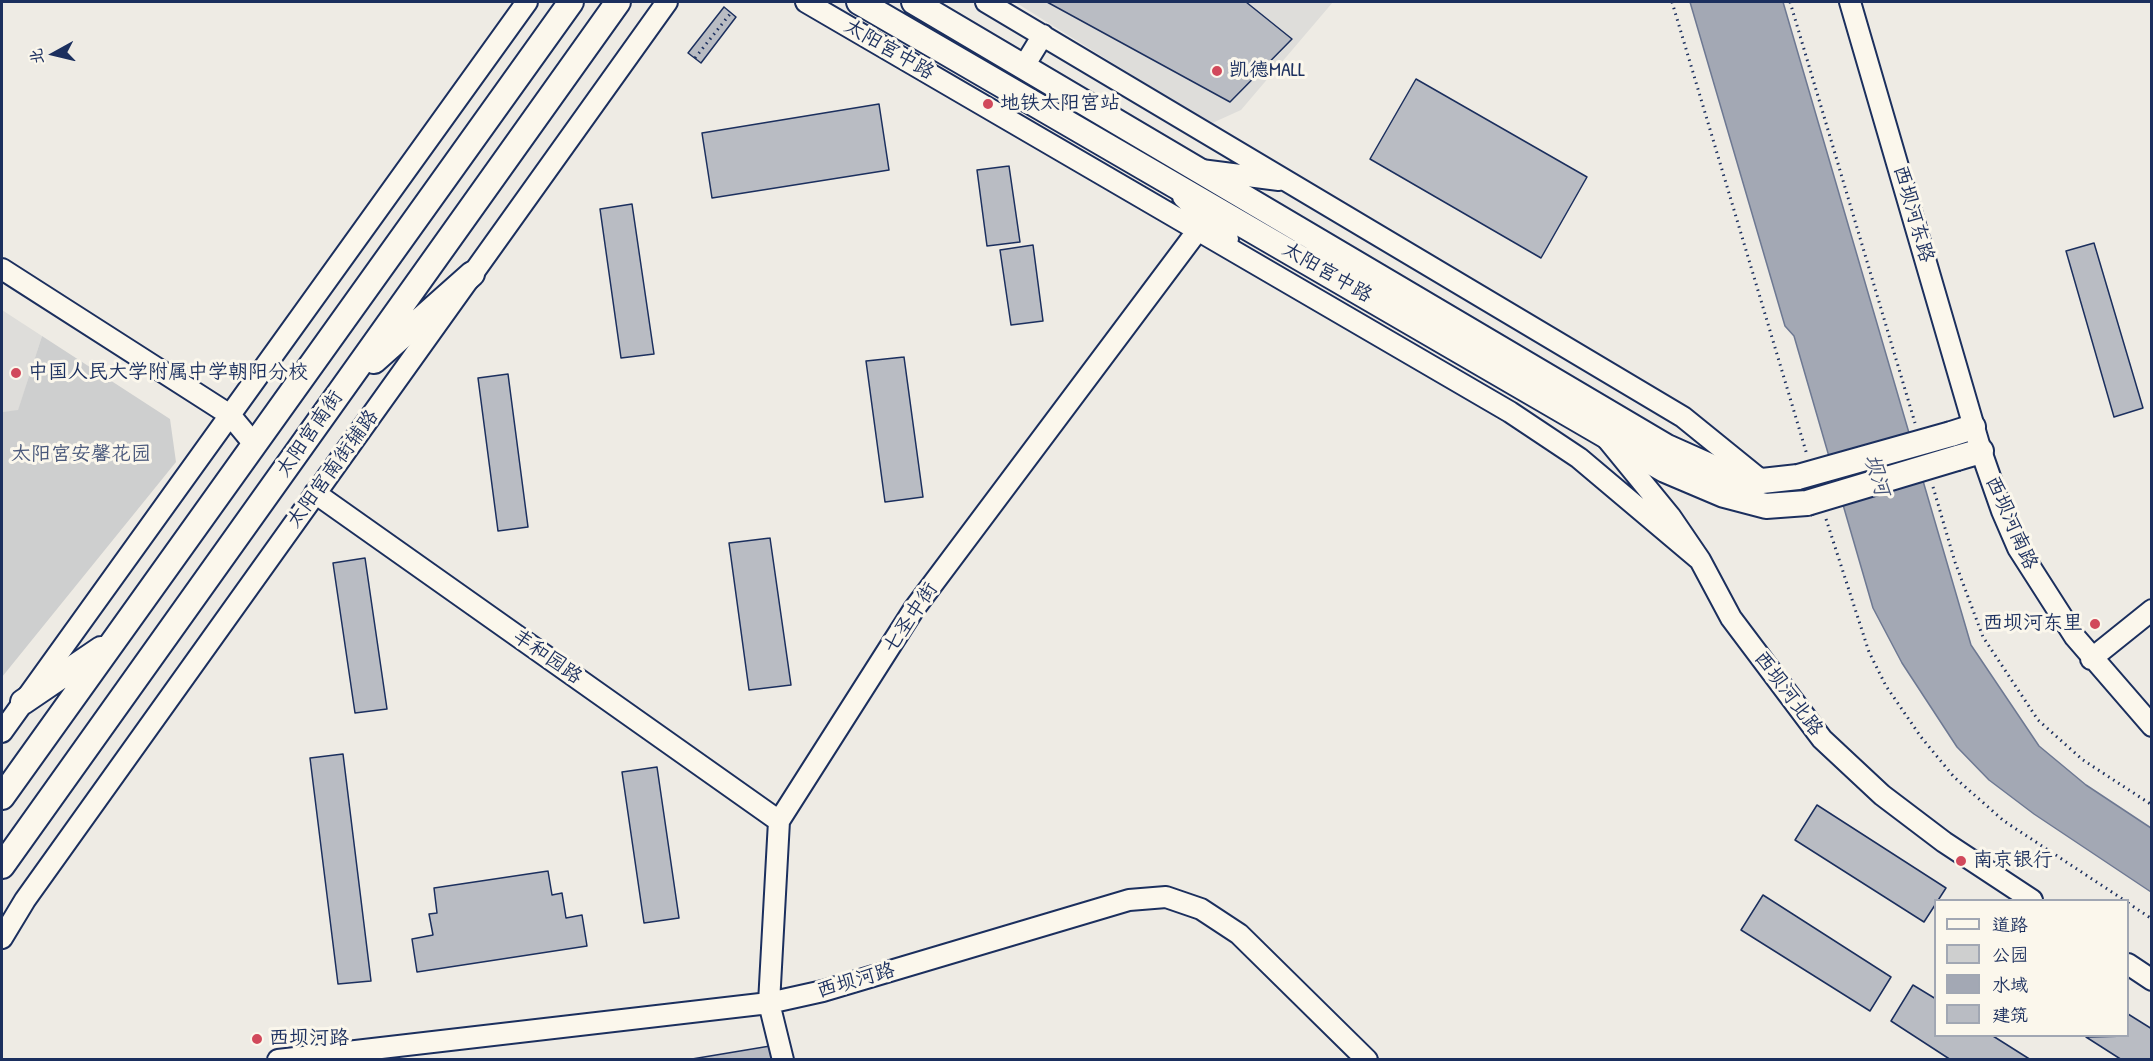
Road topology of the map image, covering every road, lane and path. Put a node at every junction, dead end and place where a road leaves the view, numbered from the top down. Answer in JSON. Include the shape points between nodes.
{"nodes":[{"id":1,"x":528,"y":2,"type":"edge"},
{"id":2,"x":571,"y":2,"type":"edge"},
{"id":3,"x":618,"y":2,"type":"edge"},
{"id":4,"x":667,"y":2,"type":"edge"},
{"id":5,"x":806,"y":2,"type":"edge"},
{"id":6,"x":859,"y":2,"type":"edge"},
{"id":7,"x":914,"y":2,"type":"edge"},
{"id":8,"x":986,"y":2,"type":"edge"},
{"id":9,"x":1850,"y":2,"type":"edge"},
{"id":10,"x":730,"y":14,"type":"dead end"},
{"id":11,"x":1043,"y":35,"type":"junction"},
{"id":12,"x":695,"y":58,"type":"dead end"},
{"id":13,"x":1024,"y":66,"type":"junction"},
{"id":14,"x":1198,"y":169,"type":"junction"},
{"id":15,"x":1162,"y":177,"type":"junction"},
{"id":16,"x":1287,"y":181,"type":"junction"},
{"id":17,"x":1198,"y":230,"type":"junction"},
{"id":18,"x":1253,"y":262,"type":"junction"},
{"id":19,"x":2,"y":268,"type":"edge"},
{"id":20,"x":472,"y":274,"type":"junction"},
{"id":21,"x":342,"y":388,"type":"junction"},
{"id":22,"x":230,"y":415,"type":"junction"},
{"id":23,"x":1962,"y":430,"type":"junction"},
{"id":24,"x":1601,"y":432,"type":"junction"},
{"id":25,"x":254,"y":444,"type":"junction"},
{"id":26,"x":1981,"y":451,"type":"junction"},
{"id":27,"x":1762,"y":481,"type":"junction"},
{"id":28,"x":315,"y":493,"type":"junction"},
{"id":29,"x":1700,"y":560,"type":"junction"},
{"id":30,"x":2151,"y":610,"type":"edge"},
{"id":31,"x":113,"y":641,"type":"junction"},
{"id":32,"x":2091,"y":659,"type":"junction"},
{"id":33,"x":23,"y":702,"type":"junction"},
{"id":34,"x":2151,"y":726,"type":"edge"},
{"id":35,"x":2,"y":732,"type":"edge"},
{"id":36,"x":2,"y":797,"type":"edge"},
{"id":37,"x":779,"y":821,"type":"junction"},
{"id":38,"x":2,"y":866,"type":"edge"},
{"id":39,"x":2030,"y":899,"type":"edge"},
{"id":40,"x":2129,"y":904,"type":"edge"},
{"id":41,"x":2151,"y":919,"type":"edge"},
{"id":42,"x":2,"y":938,"type":"edge"},
{"id":43,"x":2129,"y":965,"type":"edge"},
{"id":44,"x":2151,"y":981,"type":"edge"},
{"id":45,"x":769,"y":1004,"type":"junction"},
{"id":46,"x":278,"y":1059,"type":"edge"},
{"id":47,"x":783,"y":1059,"type":"edge"},
{"id":48,"x":1367,"y":1059,"type":"edge"}],
"edges":[{"from":1,"to":22,"type":"street"},
{"from":2,"to":25,"type":"main road","name":"太阳宫南街"},
{"from":3,"to":21,"type":"main road","name":"太阳宫南街"},
{"from":4,"to":20,"type":"street","name":"太阳宫南街辅路"},
{"from":5,"to":17,"type":"street","name":"太阳宫中路"},
{"from":6,"to":15,"type":"main road","name":"太阳宫中路"},
{"from":7,"to":13,"type":"main road","name":"太阳宫中路"},
{"from":8,"to":11,"type":"street"},
{"from":9,"to":23,"type":"street","name":"西坝河东路"},
{"from":10,"to":12,"type":"path"},
{"from":11,"to":13,"type":"street"},
{"from":11,"to":16,"type":"street"},
{"from":13,"to":14,"type":"main road","name":"太阳宫中路"},
{"from":14,"to":16,"type":"street"},
{"from":14,"to":27,"type":"main road","name":"太阳宫中路","via":[[1667,447],[1723,472]]},
{"from":15,"to":18,"type":"street"},
{"from":15,"to":24,"type":"main road","name":"太阳宫中路"},
{"from":16,"to":27,"type":"street","via":[[1683,417]]},
{"from":17,"to":18,"type":"street","name":"太阳宫中路"},
{"from":17,"to":37,"type":"street","name":"七圣中街","via":[[914,609]]},
{"from":18,"to":29,"type":"street","name":"太阳宫中路","via":[[1510,412],[1579,458]]},
{"from":19,"to":22,"type":"street"},
{"from":20,"to":21,"type":"main road"},
{"from":20,"to":28,"type":"street","name":"太阳宫南街辅路"},
{"from":21,"to":38,"type":"main road","name":"太阳宫南街"},
{"from":22,"to":25,"type":"street"},
{"from":22,"to":33,"type":"street"},
{"from":23,"to":26,"type":"street","name":"西坝河南路"},
{"from":23,"to":27,"type":"main road","name":"太阳宫中路","bridge":true,"via":[[1798,477]]},
{"from":24,"to":26,"type":"main road","name":"太阳宫中路","bridge":true,"via":[[1665,470],[1724,495],[1766,506],[1807,503]]},
{"from":24,"to":29,"type":"street","name":"西坝河北路","via":[[1670,516]]},
{"from":25,"to":31,"type":"main road","name":"太阳宫南街"},
{"from":26,"to":32,"type":"street","name":"西坝河南路","via":[[2018,548]]},
{"from":28,"to":37,"type":"street","name":"丰和园路"},
{"from":28,"to":42,"type":"street","name":"太阳宫南街辅路","via":[[25,900]]},
{"from":29,"to":39,"type":"street","name":"西坝河北路","via":[[1731,618],[1822,739],[1881,795]]},
{"from":30,"to":32,"type":"street"},
{"from":31,"to":33,"type":"main road"},
{"from":31,"to":36,"type":"main road","name":"太阳宫南街"},
{"from":32,"to":34,"type":"street","name":"西坝河南路"},
{"from":33,"to":35,"type":"street"},
{"from":37,"to":45,"type":"street","name":"七圣中街"},
{"from":40,"to":41,"type":"path"},
{"from":43,"to":44,"type":"street"},
{"from":45,"to":46,"type":"street","name":"西坝河路"},
{"from":45,"to":47,"type":"street","name":"七圣中街"},
{"from":45,"to":48,"type":"street","name":"西坝河路","via":[[1128,900],[1166,897],[1202,909],[1239,934]]}]}
